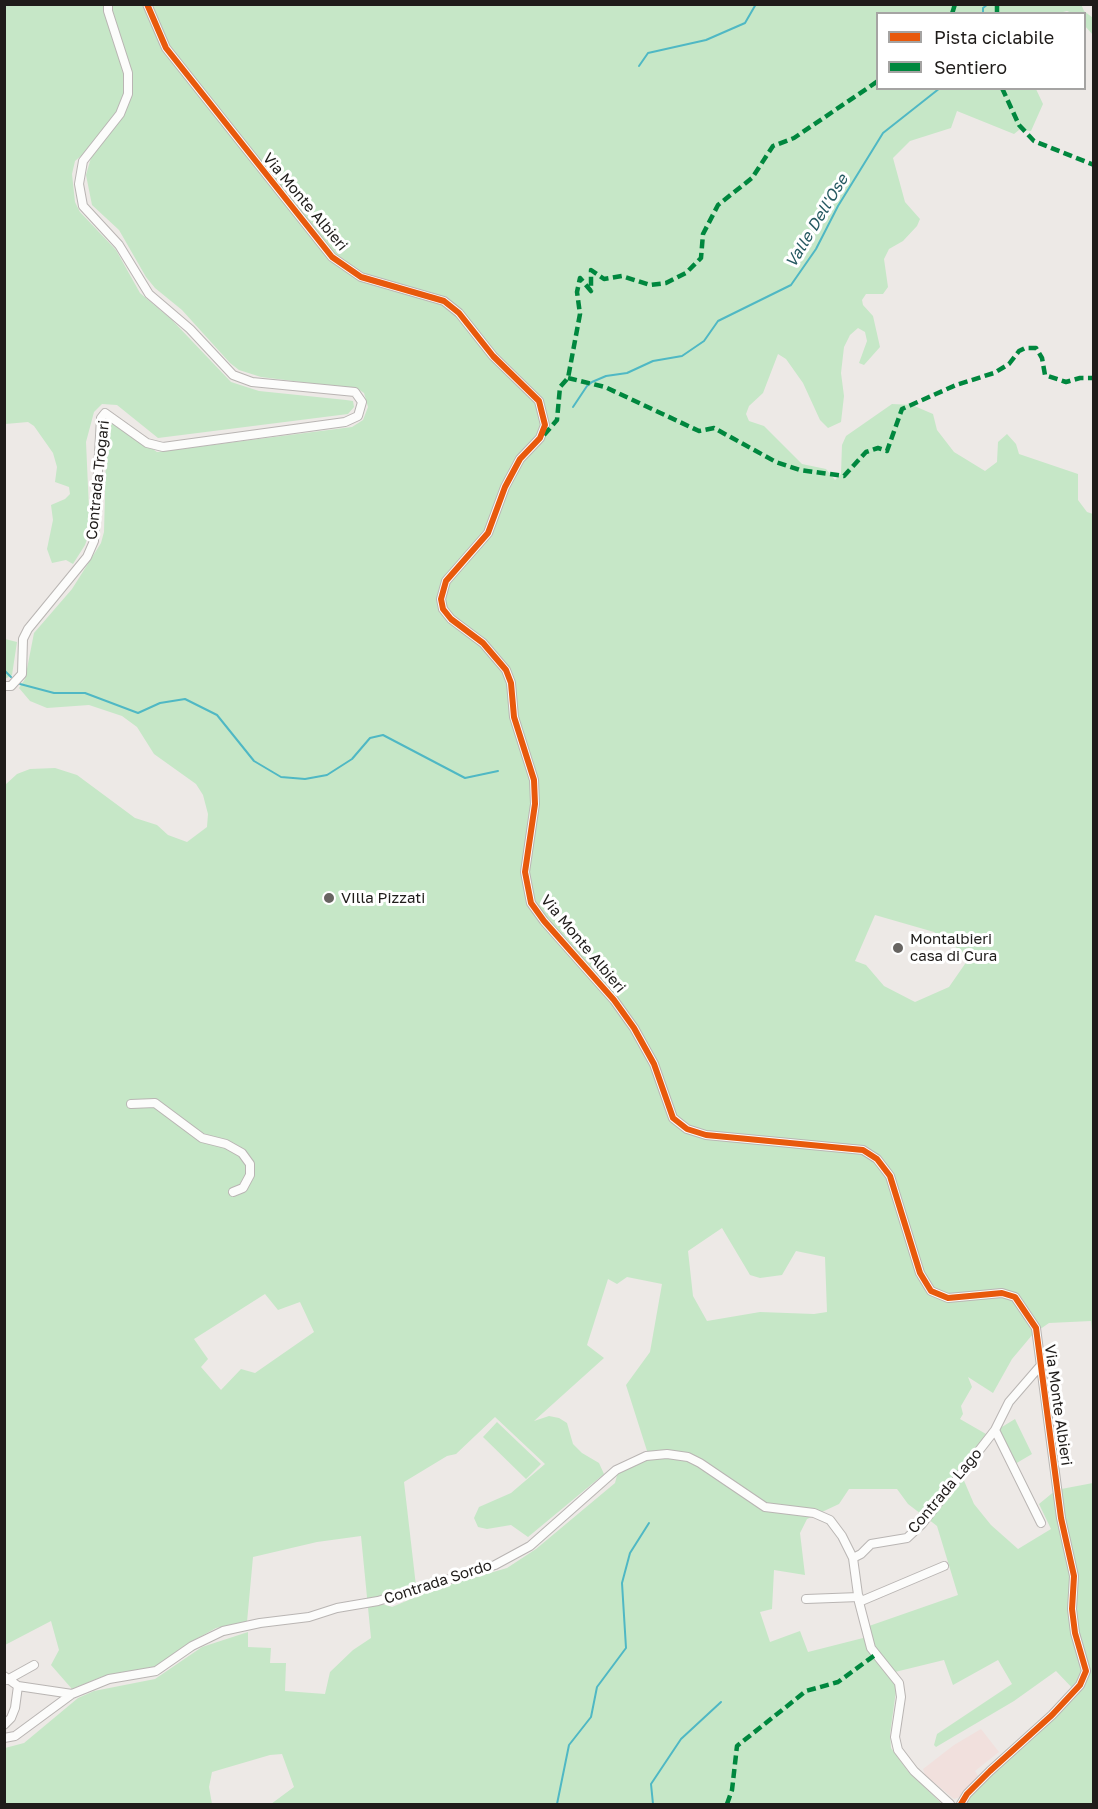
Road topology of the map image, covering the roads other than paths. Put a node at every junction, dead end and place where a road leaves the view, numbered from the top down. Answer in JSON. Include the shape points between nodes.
{"nodes":[{"id":1,"x":147,"y":4,"type":"edge"},
{"id":2,"x":108,"y":8,"type":"edge"},
{"id":3,"x":4,"y":686,"type":"edge"},
{"id":4,"x":131,"y":1104,"type":"dead end"},
{"id":5,"x":233,"y":1192,"type":"dead end"},
{"id":6,"x":1041,"y":1365,"type":"junction"},
{"id":7,"x":995,"y":1430,"type":"junction"},
{"id":8,"x":1041,"y":1523,"type":"dead end"},
{"id":9,"x":853,"y":1558,"type":"junction"},
{"id":10,"x":944,"y":1566,"type":"dead end"},
{"id":11,"x":806,"y":1599,"type":"dead end"},
{"id":12,"x":859,"y":1599,"type":"junction"},
{"id":13,"x":33,"y":1665,"type":"dead end"},
{"id":14,"x":6,"y":1678,"type":"edge"},
{"id":15,"x":18,"y":1686,"type":"junction"},
{"id":16,"x":72,"y":1694,"type":"junction"},
{"id":17,"x":4,"y":1725,"type":"edge"},
{"id":18,"x":4,"y":1738,"type":"edge"},
{"id":19,"x":951,"y":1804,"type":"edge"},
{"id":20,"x":961,"y":1804,"type":"edge"}],
"edges":[{"from":1,"to":6,"type":"street","name":"Via Monte Albieri","via":[[166,48],[332,257],[361,278],[444,301],[539,401],[545,426],[540,438],[520,459],[488,533],[446,581],[441,599],[451,619],[483,643],[506,670],[511,683],[514,717],[534,780],[535,804],[525,872],[531,903],[627,1019],[654,1064],[678,1124],[706,1135],[846,1147],[863,1150],[877,1159],[890,1176],[920,1273],[931,1291],[948,1298],[1002,1293],[1015,1297],[1036,1328]]},
{"from":2,"to":3,"type":"street","name":"Contrada Trogari","via":[[128,73],[128,94],[120,114],[83,162],[79,184],[83,206],[119,245],[149,294],[190,329],[233,375],[252,382],[355,392],[362,402],[358,416],[345,422],[164,447],[147,443],[105,413],[99,440],[94,541],[87,557],[28,629],[23,639],[22,674],[11,686]]},
{"from":4,"to":5,"type":"street","via":[[155,1103],[202,1138],[226,1144],[242,1154],[250,1164],[250,1175],[243,1188]]},
{"from":6,"to":7,"type":"street","name":"Contrada Lago","via":[[1009,1402]]},
{"from":6,"to":20,"type":"street","name":"Via Monte Albieri","via":[[1061,1518],[1074,1576],[1074,1625],[1086,1671],[1080,1685]]},
{"from":7,"to":8,"type":"street"},
{"from":7,"to":9,"type":"street","name":"Contrada Lago","via":[[907,1538],[871,1544]]},
{"from":9,"to":12,"type":"street"},
{"from":9,"to":16,"type":"street","name":"Contrada Sordo","via":[[826,1516],[765,1507],[688,1457],[646,1456],[616,1470],[530,1546],[495,1565],[378,1601],[223,1631],[192,1646],[156,1671],[109,1679]]},
{"from":10,"to":12,"type":"street"},
{"from":11,"to":12,"type":"street"},
{"from":12,"to":19,"type":"street","via":[[875,1655],[899,1683],[901,1697],[895,1737],[898,1750],[914,1771]]},
{"from":13,"to":14,"type":"street"},
{"from":14,"to":15,"type":"street"},
{"from":15,"to":16,"type":"street"},
{"from":15,"to":17,"type":"street","via":[[15,1708]]},
{"from":16,"to":18,"type":"street","name":"Contrada Sordo","via":[[15,1736]]}]}
